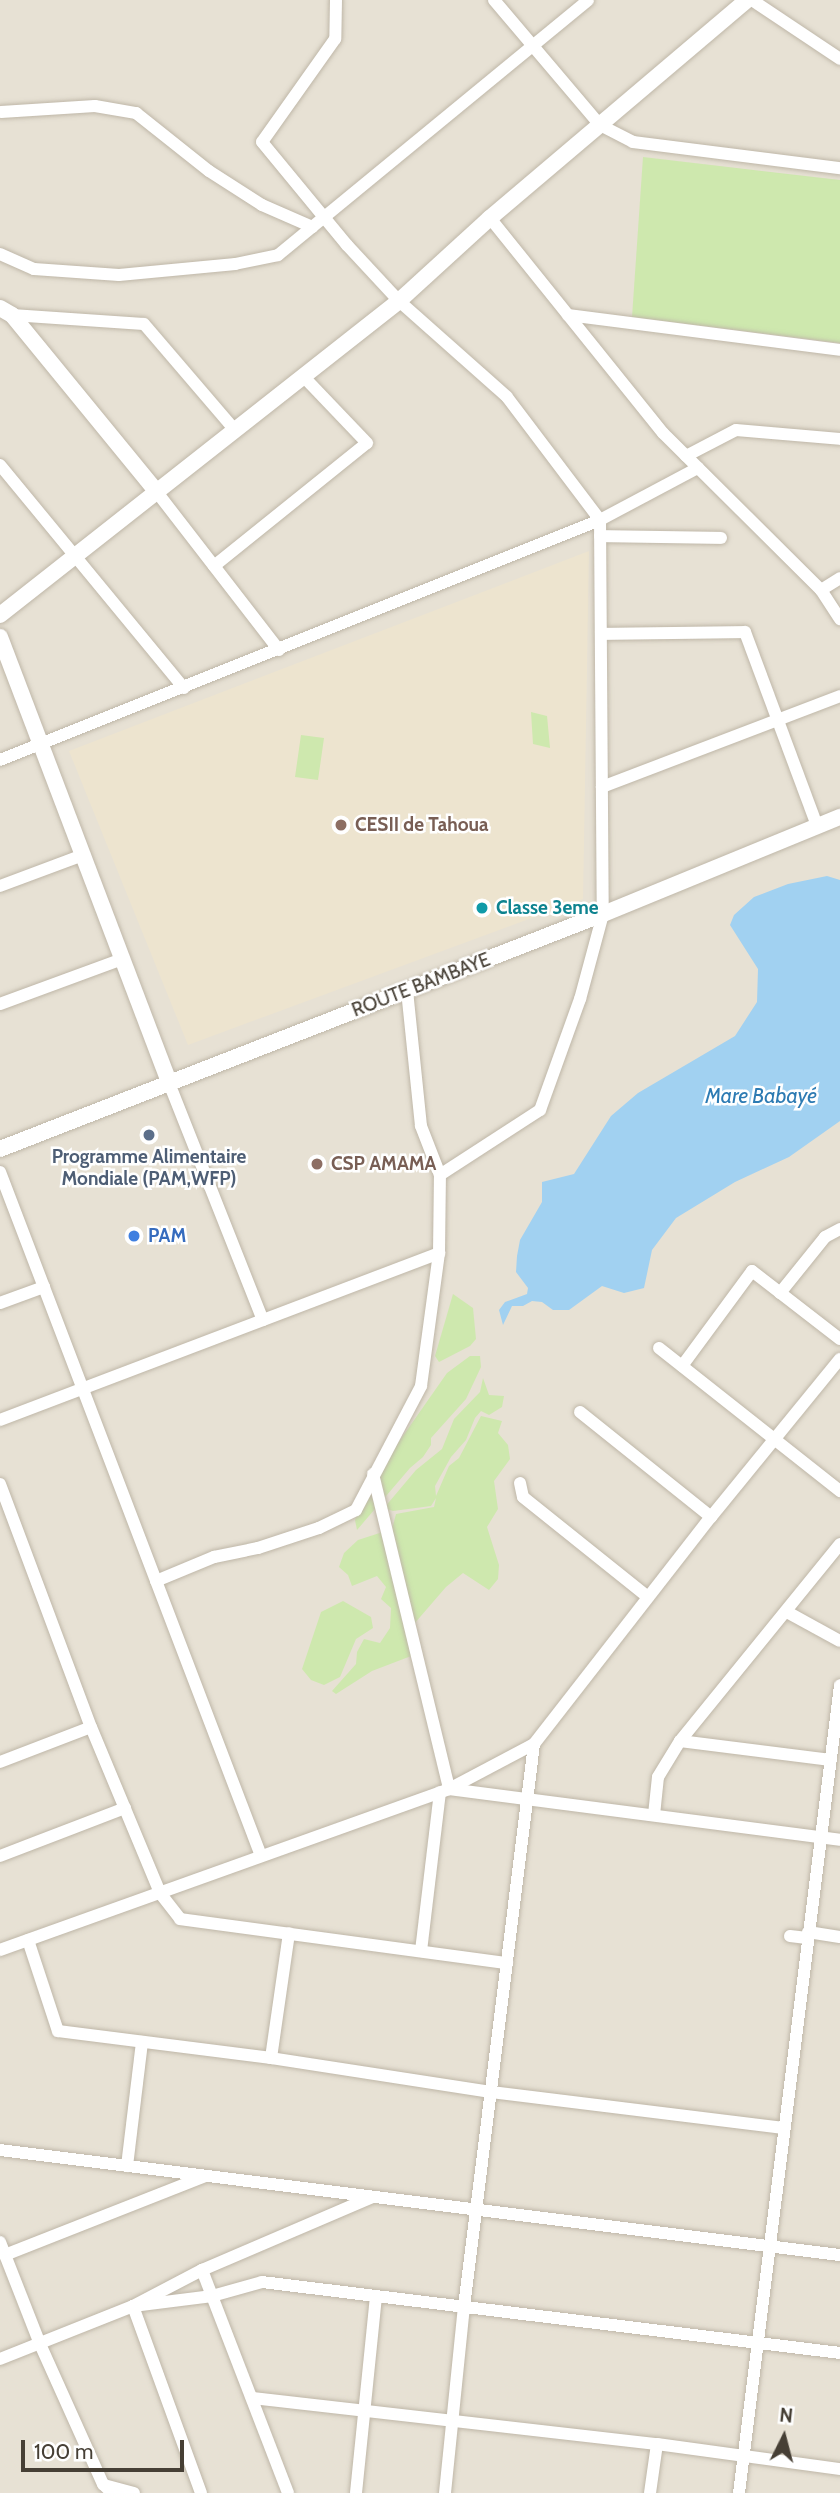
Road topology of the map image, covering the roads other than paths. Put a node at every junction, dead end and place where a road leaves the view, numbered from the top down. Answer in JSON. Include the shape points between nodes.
{"nodes":[{"id":1,"x":336,"y":0,"type":"edge"},
{"id":2,"x":494,"y":0,"type":"edge"},
{"id":3,"x":588,"y":0,"type":"edge"},
{"id":4,"x":750,"y":0,"type":"edge"},
{"id":5,"x":534,"y":45,"type":"junction"},
{"id":6,"x":840,"y":60,"type":"edge"},
{"id":7,"x":1,"y":112,"type":"edge"},
{"id":8,"x":600,"y":125,"type":"junction"},
{"id":9,"x":840,"y":168,"type":"edge"},
{"id":10,"x":324,"y":215,"type":"junction"},
{"id":11,"x":490,"y":218,"type":"junction"},
{"id":12,"x":312,"y":228,"type":"junction"},
{"id":13,"x":0,"y":254,"type":"edge"},
{"id":14,"x":399,"y":301,"type":"junction"},
{"id":15,"x":6,"y":311,"type":"edge"},
{"id":16,"x":568,"y":315,"type":"junction"},
{"id":17,"x":840,"y":350,"type":"edge"},
{"id":18,"x":304,"y":377,"type":"junction"},
{"id":19,"x":235,"y":430,"type":"junction"},
{"id":20,"x":840,"y":439,"type":"edge"},
{"id":21,"x":686,"y":456,"type":"junction"},
{"id":22,"x":0,"y":465,"type":"edge"},
{"id":23,"x":698,"y":468,"type":"junction"},
{"id":24,"x":156,"y":491,"type":"junction"},
{"id":25,"x":600,"y":520,"type":"junction"},
{"id":26,"x":600,"y":536,"type":"junction"},
{"id":27,"x":721,"y":538,"type":"dead end"},
{"id":28,"x":75,"y":557,"type":"junction"},
{"id":29,"x":214,"y":566,"type":"junction"},
{"id":30,"x":840,"y":578,"type":"edge"},
{"id":31,"x":821,"y":590,"type":"junction"},
{"id":32,"x":0,"y":615,"type":"edge"},
{"id":33,"x":840,"y":619,"type":"edge"},
{"id":34,"x":601,"y":634,"type":"junction"},
{"id":35,"x":0,"y":637,"type":"edge"},
{"id":36,"x":279,"y":649,"type":"junction"},
{"id":37,"x":184,"y":688,"type":"junction"},
{"id":38,"x":840,"y":696,"type":"edge"},
{"id":39,"x":777,"y":719,"type":"junction"},
{"id":40,"x":41,"y":746,"type":"junction"},
{"id":41,"x":0,"y":760,"type":"edge"},
{"id":42,"x":602,"y":787,"type":"junction"},
{"id":43,"x":840,"y":817,"type":"edge"},
{"id":44,"x":817,"y":826,"type":"junction"},
{"id":45,"x":83,"y":855,"type":"junction"},
{"id":46,"x":0,"y":886,"type":"edge"},
{"id":47,"x":603,"y":914,"type":"junction"},
{"id":48,"x":122,"y":959,"type":"junction"},
{"id":49,"x":407,"y":991,"type":"junction"},
{"id":50,"x":0,"y":1004,"type":"edge"},
{"id":51,"x":169,"y":1083,"type":"junction"},
{"id":52,"x":0,"y":1149,"type":"edge"},
{"id":53,"x":0,"y":1172,"type":"edge"},
{"id":54,"x":440,"y":1175,"type":"junction"},
{"id":55,"x":840,"y":1229,"type":"edge"},
{"id":56,"x":439,"y":1253,"type":"junction"},
{"id":57,"x":44,"y":1287,"type":"junction"},
{"id":58,"x":780,"y":1293,"type":"junction"},
{"id":59,"x":0,"y":1303,"type":"edge"},
{"id":60,"x":263,"y":1320,"type":"junction"},
{"id":61,"x":840,"y":1339,"type":"edge"},
{"id":62,"x":659,"y":1348,"type":"dead end"},
{"id":63,"x":840,"y":1359,"type":"edge"},
{"id":64,"x":682,"y":1366,"type":"junction"},
{"id":65,"x":83,"y":1389,"type":"junction"},
{"id":66,"x":580,"y":1412,"type":"dead end"},
{"id":67,"x":0,"y":1420,"type":"edge"},
{"id":68,"x":775,"y":1439,"type":"junction"},
{"id":69,"x":373,"y":1474,"type":"junction"},
{"id":70,"x":520,"y":1483,"type":"dead end"},
{"id":71,"x":0,"y":1484,"type":"edge"},
{"id":72,"x":840,"y":1491,"type":"edge"},
{"id":73,"x":710,"y":1517,"type":"junction"},
{"id":74,"x":840,"y":1544,"type":"edge"},
{"id":75,"x":156,"y":1581,"type":"junction"},
{"id":76,"x":648,"y":1597,"type":"junction"},
{"id":77,"x":787,"y":1612,"type":"junction"},
{"id":78,"x":840,"y":1641,"type":"edge"},
{"id":79,"x":840,"y":1685,"type":"edge"},
{"id":80,"x":91,"y":1727,"type":"junction"},
{"id":81,"x":680,"y":1741,"type":"junction"},
{"id":82,"x":534,"y":1744,"type":"junction"},
{"id":83,"x":831,"y":1760,"type":"junction"},
{"id":84,"x":0,"y":1762,"type":"edge"},
{"id":85,"x":444,"y":1790,"type":"junction"},
{"id":86,"x":527,"y":1800,"type":"junction"},
{"id":87,"x":125,"y":1808,"type":"junction"},
{"id":88,"x":654,"y":1815,"type":"junction"},
{"id":89,"x":821,"y":1838,"type":"junction"},
{"id":90,"x":840,"y":1840,"type":"edge"},
{"id":91,"x":0,"y":1856,"type":"edge"},
{"id":92,"x":261,"y":1856,"type":"junction"},
{"id":93,"x":160,"y":1893,"type":"junction"},
{"id":94,"x":289,"y":1933,"type":"junction"},
{"id":95,"x":808,"y":1935,"type":"junction"},
{"id":96,"x":790,"y":1936,"type":"dead end"},
{"id":97,"x":840,"y":1937,"type":"edge"},
{"id":98,"x":28,"y":1940,"type":"junction"},
{"id":99,"x":0,"y":1950,"type":"edge"},
{"id":100,"x":421,"y":1951,"type":"junction"},
{"id":101,"x":507,"y":1963,"type":"junction"},
{"id":102,"x":142,"y":2042,"type":"junction"},
{"id":103,"x":271,"y":2058,"type":"junction"},
{"id":104,"x":491,"y":2092,"type":"junction"},
{"id":105,"x":784,"y":2128,"type":"junction"},
{"id":106,"x":0,"y":2150,"type":"edge"},
{"id":107,"x":128,"y":2166,"type":"junction"},
{"id":108,"x":206,"y":2176,"type":"junction"},
{"id":109,"x":374,"y":2196,"type":"junction"},
{"id":110,"x":477,"y":2210,"type":"junction"},
{"id":111,"x":0,"y":2242,"type":"edge"},
{"id":112,"x":769,"y":2248,"type":"junction"},
{"id":113,"x":5,"y":2255,"type":"junction"},
{"id":114,"x":840,"y":2255,"type":"edge"},
{"id":115,"x":202,"y":2270,"type":"junction"},
{"id":116,"x":212,"y":2296,"type":"junction"},
{"id":117,"x":376,"y":2296,"type":"junction"},
{"id":118,"x":132,"y":2306,"type":"junction"},
{"id":119,"x":464,"y":2307,"type":"junction"},
{"id":120,"x":756,"y":2342,"type":"junction"},
{"id":121,"x":40,"y":2344,"type":"junction"},
{"id":122,"x":840,"y":2353,"type":"edge"},
{"id":123,"x":0,"y":2359,"type":"edge"},
{"id":124,"x":252,"y":2398,"type":"junction"},
{"id":125,"x":366,"y":2411,"type":"junction"},
{"id":126,"x":453,"y":2421,"type":"junction"},
{"id":127,"x":657,"y":2444,"type":"junction"},
{"id":128,"x":745,"y":2457,"type":"junction"},
{"id":129,"x":840,"y":2469,"type":"edge"},
{"id":130,"x":108,"y":2489,"type":"edge"},
{"id":131,"x":134,"y":2493,"type":"edge"},
{"id":132,"x":201,"y":2493,"type":"edge"},
{"id":133,"x":288,"y":2493,"type":"edge"},
{"id":134,"x":356,"y":2493,"type":"edge"},
{"id":135,"x":445,"y":2493,"type":"edge"},
{"id":136,"x":650,"y":2493,"type":"edge"},
{"id":137,"x":739,"y":2493,"type":"edge"}],
"edges":[{"from":1,"to":10,"type":"street","via":[[335,39],[262,142]]},
{"from":2,"to":5,"type":"street"},
{"from":3,"to":5,"type":"street"},
{"from":4,"to":6,"type":"street"},
{"from":4,"to":8,"type":"street"},
{"from":5,"to":8,"type":"street"},
{"from":5,"to":10,"type":"street"},
{"from":7,"to":12,"type":"street","via":[[95,106],[136,113],[209,171],[262,205]]},
{"from":8,"to":9,"type":"street","via":[[633,142]]},
{"from":8,"to":11,"type":"street"},
{"from":10,"to":12,"type":"street"},
{"from":10,"to":14,"type":"street"},
{"from":11,"to":14,"type":"street"},
{"from":11,"to":16,"type":"street"},
{"from":12,"to":13,"type":"street","via":[[278,255],[235,264],[118,275],[34,269]]},
{"from":14,"to":18,"type":"street"},
{"from":14,"to":25,"type":"street","via":[[507,397]]},
{"from":15,"to":19,"type":"street","via":[[144,324]]},
{"from":15,"to":24,"type":"street"},
{"from":16,"to":17,"type":"street"},
{"from":16,"to":21,"type":"street"},
{"from":18,"to":19,"type":"street"},
{"from":18,"to":29,"type":"street","via":[[367,443]]},
{"from":19,"to":24,"type":"street"},
{"from":20,"to":21,"type":"street","via":[[736,430]]},
{"from":21,"to":23,"type":"street"},
{"from":22,"to":28,"type":"street"},
{"from":23,"to":25,"type":"street"},
{"from":23,"to":31,"type":"street"},
{"from":24,"to":28,"type":"street"},
{"from":24,"to":29,"type":"street"},
{"from":25,"to":26,"type":"street"},
{"from":25,"to":36,"type":"street"},
{"from":26,"to":27,"type":"street"},
{"from":26,"to":34,"type":"street"},
{"from":28,"to":32,"type":"street"},
{"from":28,"to":37,"type":"street"},
{"from":29,"to":36,"type":"street"},
{"from":30,"to":31,"type":"street"},
{"from":31,"to":33,"type":"street"},
{"from":34,"to":39,"type":"street","via":[[745,632]]},
{"from":34,"to":42,"type":"street"},
{"from":35,"to":40,"type":"street"},
{"from":36,"to":37,"type":"street"},
{"from":37,"to":40,"type":"street"},
{"from":38,"to":39,"type":"street"},
{"from":39,"to":42,"type":"street"},
{"from":39,"to":44,"type":"street"},
{"from":40,"to":41,"type":"street"},
{"from":40,"to":45,"type":"street"},
{"from":42,"to":47,"type":"street"},
{"from":43,"to":44,"type":"street","name":"ROUTE BAMBAYE"},
{"from":44,"to":47,"type":"street","name":"ROUTE BAMBAYE"},
{"from":45,"to":46,"type":"street"},
{"from":45,"to":48,"type":"street"},
{"from":47,"to":49,"type":"street","name":"ROUTE BAMBAYE"},
{"from":47,"to":54,"type":"street","via":[[580,999],[540,1110]]},
{"from":48,"to":50,"type":"street"},
{"from":48,"to":51,"type":"street"},
{"from":49,"to":51,"type":"street","name":"ROUTE BAMBAYE"},
{"from":49,"to":54,"type":"street","via":[[421,1126]]},
{"from":51,"to":52,"type":"street","name":"ROUTE BAMBAYE"},
{"from":51,"to":60,"type":"street"},
{"from":53,"to":57,"type":"street"},
{"from":54,"to":56,"type":"street"},
{"from":55,"to":58,"type":"street","via":[[825,1237]]},
{"from":56,"to":60,"type":"street"},
{"from":56,"to":69,"type":"street","via":[[421,1386]]},
{"from":57,"to":59,"type":"street"},
{"from":57,"to":65,"type":"street"},
{"from":58,"to":61,"type":"street"},
{"from":58,"to":64,"type":"street","via":[[752,1271]]},
{"from":60,"to":65,"type":"street"},
{"from":62,"to":64,"type":"street"},
{"from":63,"to":68,"type":"street"},
{"from":64,"to":68,"type":"street"},
{"from":65,"to":67,"type":"street"},
{"from":65,"to":75,"type":"street"},
{"from":66,"to":73,"type":"street"},
{"from":68,"to":72,"type":"street"},
{"from":68,"to":73,"type":"street"},
{"from":69,"to":75,"type":"street","via":[[356,1510],[344,1516]]},
{"from":69,"to":85,"type":"street"},
{"from":70,"to":76,"type":"street","via":[[523,1497]]},
{"from":71,"to":80,"type":"street"},
{"from":73,"to":76,"type":"street"},
{"from":74,"to":77,"type":"street"},
{"from":75,"to":92,"type":"street"},
{"from":76,"to":82,"type":"street"},
{"from":77,"to":78,"type":"street"},
{"from":77,"to":81,"type":"street"},
{"from":79,"to":83,"type":"street"},
{"from":80,"to":84,"type":"street"},
{"from":80,"to":87,"type":"street"},
{"from":81,"to":83,"type":"street"},
{"from":81,"to":88,"type":"street","via":[[657,1777]]},
{"from":82,"to":85,"type":"street"},
{"from":82,"to":86,"type":"street"},
{"from":83,"to":89,"type":"street"},
{"from":85,"to":86,"type":"street"},
{"from":85,"to":92,"type":"street"},
{"from":85,"to":100,"type":"street"},
{"from":86,"to":88,"type":"street"},
{"from":86,"to":101,"type":"street"},
{"from":87,"to":91,"type":"street"},
{"from":87,"to":93,"type":"street"},
{"from":88,"to":89,"type":"street"},
{"from":89,"to":90,"type":"street"},
{"from":89,"to":95,"type":"street"},
{"from":92,"to":93,"type":"street"},
{"from":93,"to":94,"type":"street","via":[[180,1919]]},
{"from":93,"to":98,"type":"street"},
{"from":94,"to":100,"type":"street"},
{"from":94,"to":103,"type":"street"},
{"from":95,"to":96,"type":"street"},
{"from":95,"to":97,"type":"street"},
{"from":95,"to":105,"type":"street"},
{"from":98,"to":99,"type":"street"},
{"from":98,"to":102,"type":"street","via":[[58,2031]]},
{"from":100,"to":101,"type":"street"},
{"from":101,"to":104,"type":"street"},
{"from":102,"to":103,"type":"street"},
{"from":102,"to":107,"type":"street"},
{"from":103,"to":104,"type":"street"},
{"from":104,"to":105,"type":"street"},
{"from":104,"to":110,"type":"street"},
{"from":105,"to":112,"type":"street"},
{"from":106,"to":107,"type":"street"},
{"from":107,"to":108,"type":"street"},
{"from":108,"to":109,"type":"street"},
{"from":108,"to":113,"type":"street"},
{"from":109,"to":110,"type":"street"},
{"from":109,"to":115,"type":"street"},
{"from":110,"to":112,"type":"street"},
{"from":110,"to":119,"type":"street"},
{"from":111,"to":113,"type":"street"},
{"from":112,"to":114,"type":"street"},
{"from":112,"to":120,"type":"street"},
{"from":113,"to":121,"type":"street"},
{"from":115,"to":116,"type":"street"},
{"from":115,"to":118,"type":"street"},
{"from":116,"to":117,"type":"street","via":[[262,2282]]},
{"from":116,"to":118,"type":"street"},
{"from":116,"to":124,"type":"street"},
{"from":117,"to":119,"type":"street"},
{"from":117,"to":125,"type":"street"},
{"from":118,"to":121,"type":"street"},
{"from":118,"to":132,"type":"street"},
{"from":119,"to":120,"type":"street"},
{"from":119,"to":126,"type":"street"},
{"from":120,"to":122,"type":"street"},
{"from":120,"to":128,"type":"street"},
{"from":121,"to":123,"type":"street"},
{"from":121,"to":130,"type":"street"},
{"from":124,"to":125,"type":"street"},
{"from":124,"to":133,"type":"street"},
{"from":125,"to":126,"type":"street"},
{"from":125,"to":134,"type":"street"},
{"from":126,"to":127,"type":"street"},
{"from":126,"to":135,"type":"street"},
{"from":127,"to":128,"type":"street"},
{"from":127,"to":136,"type":"street"},
{"from":128,"to":129,"type":"street"},
{"from":128,"to":137,"type":"street"},
{"from":130,"to":131,"type":"street"}]}
